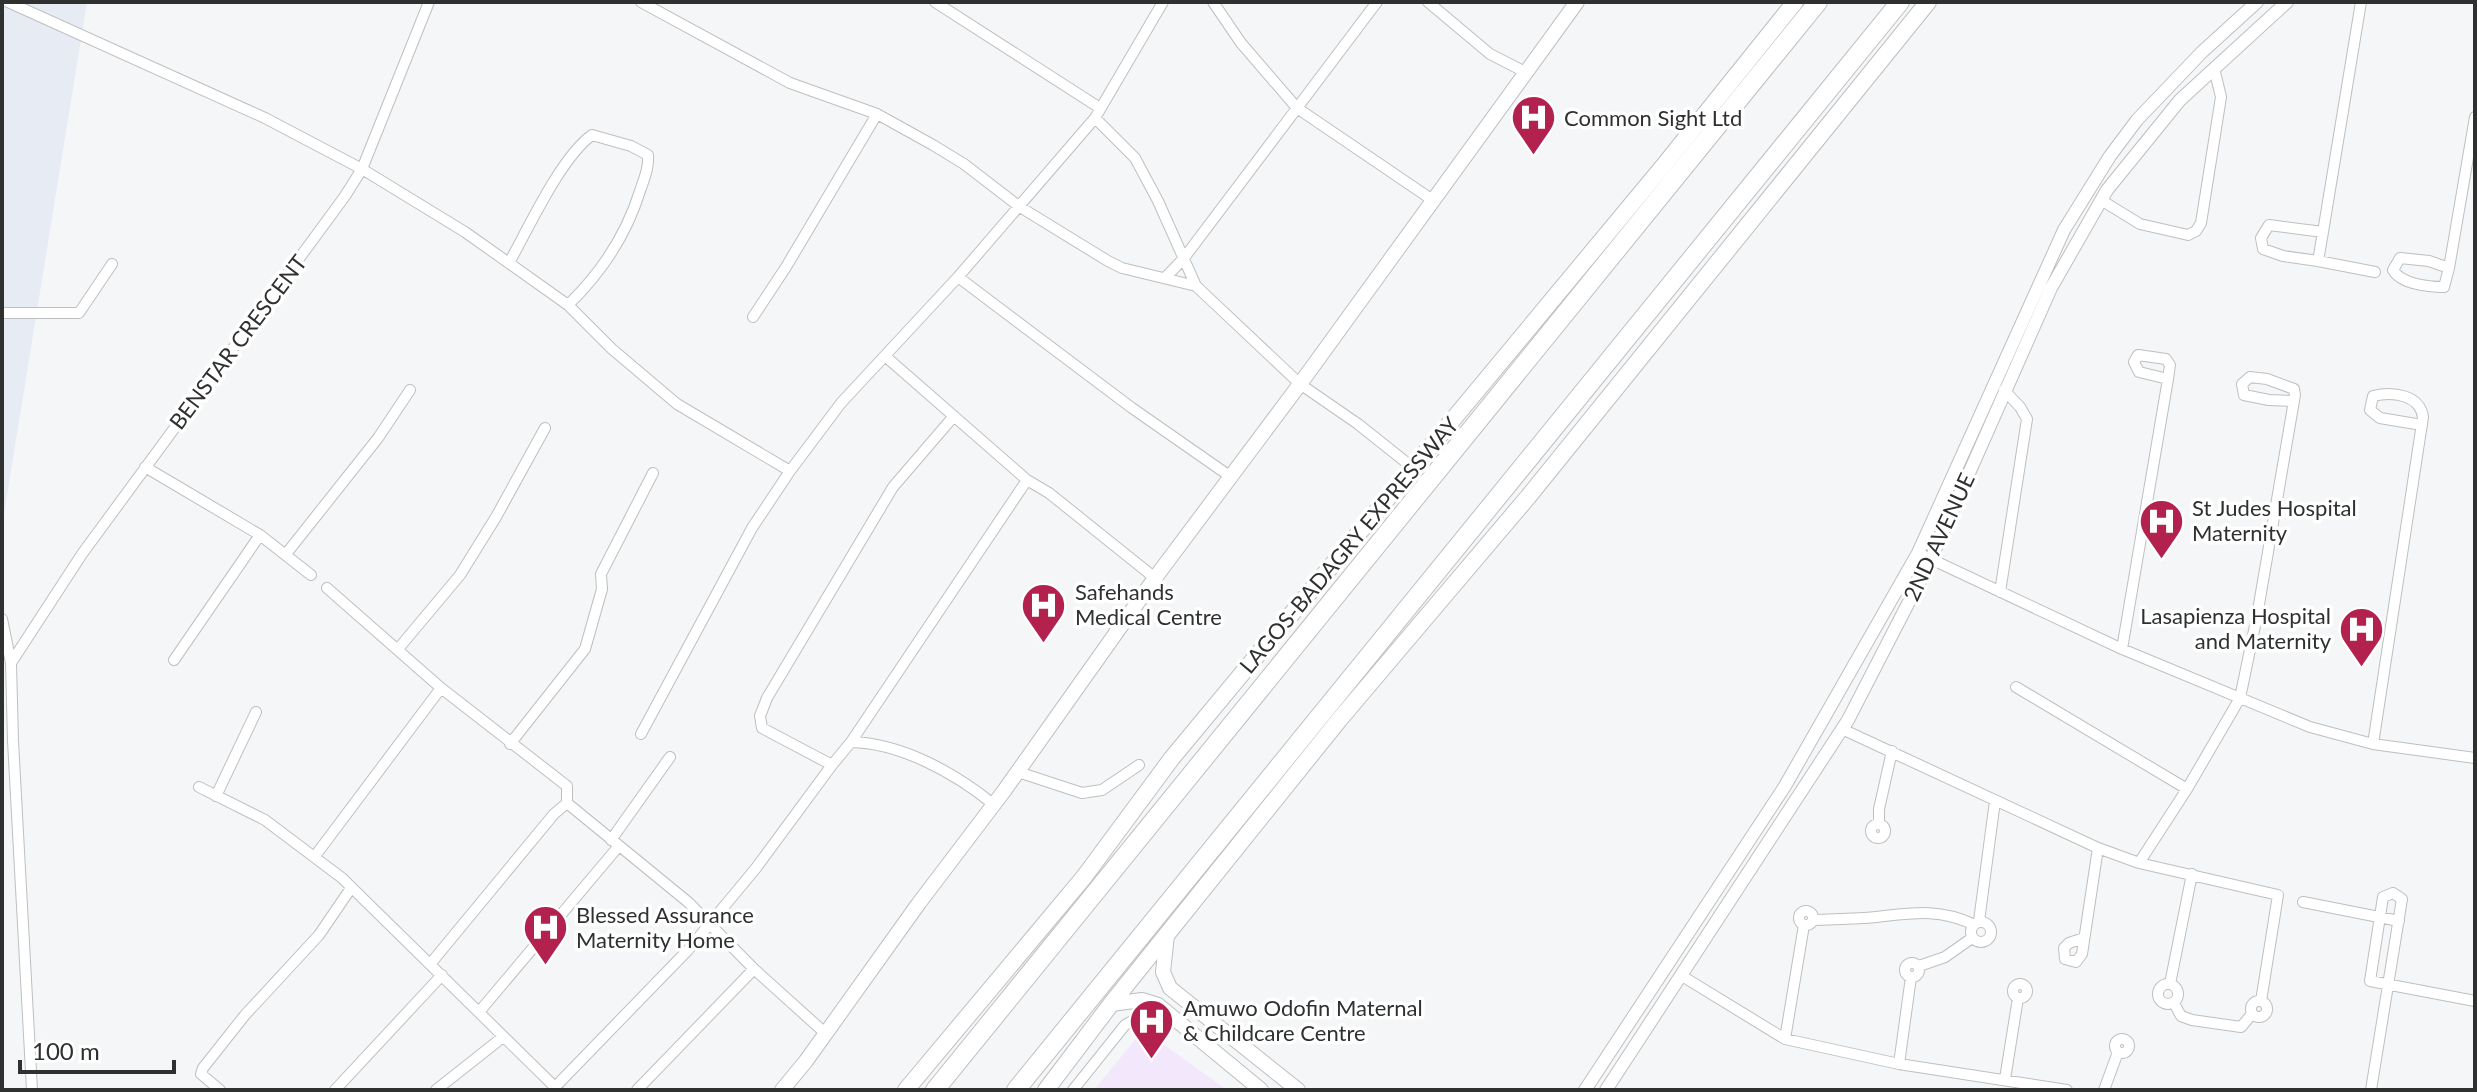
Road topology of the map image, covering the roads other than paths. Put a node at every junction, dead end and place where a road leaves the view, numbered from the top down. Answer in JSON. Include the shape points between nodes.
{"nodes":[{"id":1,"x":8,"y":2,"type":"edge"},
{"id":2,"x":429,"y":2,"type":"edge"},
{"id":3,"x":641,"y":2,"type":"edge"},
{"id":4,"x":935,"y":2,"type":"edge"},
{"id":5,"x":1163,"y":2,"type":"edge"},
{"id":6,"x":1213,"y":2,"type":"edge"},
{"id":7,"x":1377,"y":2,"type":"edge"},
{"id":8,"x":1428,"y":2,"type":"edge"},
{"id":9,"x":1577,"y":2,"type":"edge"},
{"id":10,"x":1795,"y":2,"type":"edge"},
{"id":11,"x":1818,"y":2,"type":"edge"},
{"id":12,"x":1900,"y":2,"type":"edge"},
{"id":13,"x":1928,"y":2,"type":"edge"},
{"id":14,"x":2257,"y":2,"type":"edge"},
{"id":15,"x":2287,"y":2,"type":"edge"},
{"id":16,"x":2361,"y":2,"type":"edge"},
{"id":17,"x":2214,"y":68,"type":"junction"},
{"id":18,"x":1527,"y":73,"type":"junction"},
{"id":19,"x":1297,"y":108,"type":"junction"},
{"id":20,"x":1098,"y":113,"type":"junction"},
{"id":21,"x":877,"y":114,"type":"junction"},
{"id":22,"x":2475,"y":117,"type":"edge"},
{"id":23,"x":362,"y":169,"type":"junction"},
{"id":24,"x":2101,"y":200,"type":"junction"},
{"id":25,"x":1434,"y":201,"type":"junction"},
{"id":26,"x":1020,"y":207,"type":"junction"},
{"id":27,"x":2323,"y":232,"type":"junction"},
{"id":28,"x":1184,"y":258,"type":"junction"},
{"id":29,"x":2318,"y":261,"type":"junction"},
{"id":30,"x":509,"y":263,"type":"junction"},
{"id":31,"x":112,"y":264,"type":"dead end"},
{"id":32,"x":2449,"y":268,"type":"junction"},
{"id":33,"x":2375,"y":272,"type":"dead end"},
{"id":34,"x":958,"y":277,"type":"junction"},
{"id":35,"x":1165,"y":278,"type":"junction"},
{"id":36,"x":1196,"y":286,"type":"junction"},
{"id":37,"x":568,"y":305,"type":"junction"},
{"id":38,"x":2,"y":313,"type":"edge"},
{"id":39,"x":753,"y":317,"type":"dead end"},
{"id":40,"x":885,"y":356,"type":"junction"},
{"id":41,"x":2168,"y":379,"type":"dead end"},
{"id":42,"x":1300,"y":384,"type":"junction"},
{"id":43,"x":410,"y":390,"type":"dead end"},
{"id":44,"x":2004,"y":390,"type":"junction"},
{"id":45,"x":2292,"y":401,"type":"junction"},
{"id":46,"x":954,"y":416,"type":"junction"},
{"id":47,"x":2422,"y":425,"type":"junction"},
{"id":48,"x":545,"y":428,"type":"dead end"},
{"id":49,"x":145,"y":467,"type":"junction"},
{"id":50,"x":1412,"y":467,"type":"junction"},
{"id":51,"x":790,"y":471,"type":"junction"},
{"id":52,"x":653,"y":473,"type":"dead end"},
{"id":53,"x":1231,"y":477,"type":"junction"},
{"id":54,"x":1027,"y":480,"type":"junction"},
{"id":55,"x":260,"y":535,"type":"junction"},
{"id":56,"x":1918,"y":553,"type":"junction"},
{"id":57,"x":286,"y":554,"type":"junction"},
{"id":58,"x":1931,"y":559,"type":"junction"},
{"id":59,"x":311,"y":575,"type":"dead end"},
{"id":60,"x":1155,"y":578,"type":"junction"},
{"id":61,"x":327,"y":588,"type":"dead end"},
{"id":62,"x":2000,"y":592,"type":"junction"},
{"id":63,"x":2,"y":619,"type":"edge"},
{"id":64,"x":398,"y":649,"type":"junction"},
{"id":65,"x":2122,"y":649,"type":"junction"},
{"id":66,"x":174,"y":660,"type":"dead end"},
{"id":67,"x":11,"y":663,"type":"junction"},
{"id":68,"x":2016,"y":687,"type":"dead end"},
{"id":69,"x":441,"y":688,"type":"junction"},
{"id":70,"x":2240,"y":698,"type":"junction"},
{"id":71,"x":256,"y":712,"type":"dead end"},
{"id":72,"x":1842,"y":729,"type":"junction"},
{"id":73,"x":2,"y":733,"type":"edge"},
{"id":74,"x":641,"y":734,"type":"dead end"},
{"id":75,"x":13,"y":741,"type":"junction"},
{"id":76,"x":851,"y":742,"type":"junction"},
{"id":77,"x":510,"y":744,"type":"junction"},
{"id":78,"x":2373,"y":744,"type":"junction"},
{"id":79,"x":1892,"y":751,"type":"junction"},
{"id":80,"x":670,"y":757,"type":"dead end"},
{"id":81,"x":2475,"y":758,"type":"edge"},
{"id":82,"x":832,"y":765,"type":"junction"},
{"id":83,"x":1139,"y":765,"type":"dead end"},
{"id":84,"x":1018,"y":772,"type":"junction"},
{"id":85,"x":199,"y":787,"type":"dead end"},
{"id":86,"x":2187,"y":789,"type":"junction"},
{"id":87,"x":216,"y":796,"type":"junction"},
{"id":88,"x":1995,"y":801,"type":"junction"},
{"id":89,"x":567,"y":803,"type":"junction"},
{"id":90,"x":993,"y":804,"type":"junction"},
{"id":91,"x":1879,"y":824,"type":"dead end"},
{"id":92,"x":615,"y":843,"type":"junction"},
{"id":93,"x":2098,"y":848,"type":"junction"},
{"id":94,"x":315,"y":856,"type":"junction"},
{"id":95,"x":2139,"y":863,"type":"junction"},
{"id":96,"x":2192,"y":874,"type":"junction"},
{"id":97,"x":351,"y":888,"type":"junction"},
{"id":98,"x":2303,"y":902,"type":"dead end"},
{"id":99,"x":2380,"y":917,"type":"junction"},
{"id":100,"x":2399,"y":921,"type":"junction"},
{"id":101,"x":710,"y":922,"type":"junction"},
{"id":102,"x":1976,"y":923,"type":"junction"},
{"id":103,"x":1167,"y":935,"type":"junction"},
{"id":104,"x":1972,"y":938,"type":"junction"},
{"id":105,"x":2084,"y":938,"type":"dead end"},
{"id":106,"x":431,"y":963,"type":"junction"},
{"id":107,"x":754,"y":969,"type":"junction"},
{"id":108,"x":442,"y":975,"type":"junction"},
{"id":109,"x":1682,"y":976,"type":"junction"},
{"id":110,"x":2388,"y":986,"type":"junction"},
{"id":111,"x":2018,"y":998,"type":"dead end"},
{"id":112,"x":2475,"y":1001,"type":"edge"},
{"id":113,"x":1111,"y":1004,"type":"junction"},
{"id":114,"x":1165,"y":1010,"type":"junction"},
{"id":115,"x":479,"y":1012,"type":"junction"},
{"id":116,"x":825,"y":1033,"type":"junction"},
{"id":117,"x":503,"y":1037,"type":"junction"},
{"id":118,"x":1785,"y":1039,"type":"junction"},
{"id":119,"x":2118,"y":1052,"type":"dead end"},
{"id":120,"x":1899,"y":1064,"type":"junction"},
{"id":121,"x":2005,"y":1079,"type":"junction"},
{"id":122,"x":216,"y":1086,"type":"edge"},
{"id":123,"x":556,"y":1088,"type":"edge"},
{"id":124,"x":1609,"y":1089,"type":"edge"},
{"id":125,"x":32,"y":1090,"type":"edge"},
{"id":126,"x":201,"y":1090,"type":"edge"},
{"id":127,"x":335,"y":1090,"type":"edge"},
{"id":128,"x":436,"y":1090,"type":"edge"},
{"id":129,"x":637,"y":1090,"type":"edge"},
{"id":130,"x":782,"y":1090,"type":"edge"},
{"id":131,"x":906,"y":1090,"type":"edge"},
{"id":132,"x":935,"y":1090,"type":"edge"},
{"id":133,"x":1016,"y":1090,"type":"edge"},
{"id":134,"x":1046,"y":1090,"type":"edge"},
{"id":135,"x":1073,"y":1090,"type":"edge"},
{"id":136,"x":1261,"y":1090,"type":"edge"},
{"id":137,"x":1298,"y":1090,"type":"edge"},
{"id":138,"x":1585,"y":1090,"type":"edge"},
{"id":139,"x":2067,"y":1090,"type":"edge"},
{"id":140,"x":2104,"y":1090,"type":"edge"},
{"id":141,"x":2371,"y":1090,"type":"edge"}],
"edges":[{"from":1,"to":23,"type":"street","via":[[265,118]]},
{"from":2,"to":23,"type":"street","name":"BENSTAR CRESCENT"},
{"from":3,"to":21,"type":"street","via":[[790,83]]},
{"from":4,"to":20,"type":"street"},
{"from":5,"to":20,"type":"street"},
{"from":6,"to":19,"type":"street"},
{"from":7,"to":19,"type":"street"},
{"from":8,"to":18,"type":"street","via":[[1490,54]]},
{"from":9,"to":18,"type":"main road"},
{"from":10,"to":50,"type":"main road","name":"LAGOS-BADAGRY EXPRESSWAY"},
{"from":11,"to":132,"type":"highway","name":"LAGOS-BADAGRY EXPRESSWAY"},
{"from":12,"to":133,"type":"highway"},
{"from":13,"to":103,"type":"main road"},
{"from":14,"to":56,"type":"street","name":"2ND AVENUE","via":[[2137,120],[2064,230]]},
{"from":15,"to":17,"type":"street","name":"2ND AVENUE"},
{"from":16,"to":27,"type":"street"},
{"from":17,"to":24,"type":"street","name":"2ND AVENUE","via":[[2140,146]]},
{"from":17,"to":24,"type":"street","via":[[2221,97],[2196,231],[2188,235],[2140,224]]},
{"from":18,"to":25,"type":"main road"},
{"from":19,"to":25,"type":"street"},
{"from":19,"to":28,"type":"street"},
{"from":20,"to":26,"type":"street"},
{"from":20,"to":28,"type":"street","via":[[1135,158]]},
{"from":21,"to":26,"type":"street","via":[[964,164]]},
{"from":21,"to":39,"type":"street"},
{"from":22,"to":32,"type":"street"},
{"from":23,"to":30,"type":"street"},
{"from":23,"to":49,"type":"street","name":"BENSTAR CRESCENT"},
{"from":24,"to":44,"type":"street","name":"2ND AVENUE","via":[[2051,288]]},
{"from":25,"to":42,"type":"main road"},
{"from":26,"to":34,"type":"street"},
{"from":26,"to":35,"type":"street","via":[[1122,268]]},
{"from":27,"to":29,"type":"street"},
{"from":27,"to":29,"type":"street","via":[[2269,225],[2261,238],[2269,252]]},
{"from":28,"to":35,"type":"street"},
{"from":28,"to":36,"type":"street"},
{"from":29,"to":33,"type":"street"},
{"from":30,"to":37,"type":"street"},
{"from":30,"to":37,"type":"street","via":[[585,140],[592,135],[648,155],[624,234],[596,276]]},
{"from":31,"to":38,"type":"street","via":[[79,313]]},
{"from":32,"to":32,"type":"street","via":[[2444,287],[2400,279],[2393,270],[2400,258]]},
{"from":34,"to":40,"type":"street"},
{"from":34,"to":53,"type":"street"},
{"from":35,"to":36,"type":"street"},
{"from":36,"to":42,"type":"street"},
{"from":37,"to":51,"type":"street","via":[[677,404]]},
{"from":40,"to":46,"type":"street"},
{"from":40,"to":51,"type":"street"},
{"from":41,"to":65,"type":"street"},
{"from":42,"to":50,"type":"street"},
{"from":42,"to":53,"type":"main road"},
{"from":43,"to":57,"type":"street"},
{"from":44,"to":58,"type":"street","name":"2ND AVENUE"},
{"from":44,"to":62,"type":"street","via":[[2027,419]]},
{"from":45,"to":45,"type":"street","via":[[2244,395],[2242,384],[2250,377],[2286,384],[2294,389]]},
{"from":45,"to":70,"type":"street"},
{"from":46,"to":54,"type":"street"},
{"from":46,"to":82,"type":"street","via":[[893,487],[760,716],[762,728]]},
{"from":47,"to":47,"type":"street","via":[[2417,401],[2373,396],[2370,410],[2380,418]]},
{"from":47,"to":78,"type":"street"},
{"from":48,"to":64,"type":"street","via":[[460,575]]},
{"from":49,"to":55,"type":"street"},
{"from":49,"to":67,"type":"street","name":"BENSTAR CRESCENT"},
{"from":50,"to":131,"type":"main road","name":"LAGOS-BADAGRY EXPRESSWAY"},
{"from":51,"to":74,"type":"street","via":[[752,528]]},
{"from":52,"to":77,"type":"street","via":[[601,574],[602,589],[585,649]]},
{"from":53,"to":60,"type":"main road"},
{"from":54,"to":60,"type":"street"},
{"from":54,"to":76,"type":"street"},
{"from":55,"to":57,"type":"street"},
{"from":55,"to":66,"type":"street"},
{"from":56,"to":58,"type":"street"},
{"from":56,"to":138,"type":"street","name":"2ND AVENUE","via":[[1800,761]]},
{"from":57,"to":59,"type":"street"},
{"from":58,"to":62,"type":"street"},
{"from":58,"to":72,"type":"street","name":"2ND AVENUE"},
{"from":60,"to":84,"type":"main road"},
{"from":61,"to":64,"type":"street"},
{"from":62,"to":65,"type":"street"},
{"from":63,"to":67,"type":"street"},
{"from":64,"to":69,"type":"street"},
{"from":65,"to":70,"type":"street"},
{"from":67,"to":75,"type":"street"},
{"from":68,"to":86,"type":"street"},
{"from":69,"to":77,"type":"street"},
{"from":69,"to":94,"type":"street"},
{"from":70,"to":78,"type":"street","via":[[2310,727]]},
{"from":70,"to":86,"type":"street"},
{"from":71,"to":87,"type":"street"},
{"from":72,"to":79,"type":"street"},
{"from":72,"to":109,"type":"street","name":"2ND AVENUE"},
{"from":73,"to":75,"type":"street"},
{"from":75,"to":125,"type":"street"},
{"from":76,"to":82,"type":"street"},
{"from":76,"to":90,"type":"street","via":[[917,759],[962,780]]},
{"from":77,"to":89,"type":"street","via":[[567,786]]},
{"from":78,"to":81,"type":"street"},
{"from":79,"to":88,"type":"street"},
{"from":79,"to":91,"type":"street"},
{"from":80,"to":92,"type":"street"},
{"from":82,"to":101,"type":"street"},
{"from":83,"to":84,"type":"street","via":[[1102,790],[1082,793]]},
{"from":84,"to":90,"type":"main road"},
{"from":85,"to":87,"type":"street"},
{"from":86,"to":95,"type":"street"},
{"from":87,"to":94,"type":"street","via":[[265,820]]},
{"from":88,"to":93,"type":"street"},
{"from":88,"to":102,"type":"street"},
{"from":89,"to":92,"type":"street"},
{"from":89,"to":106,"type":"street"},
{"from":90,"to":116,"type":"main road"},
{"from":92,"to":101,"type":"street"},
{"from":92,"to":115,"type":"street"},
{"from":93,"to":95,"type":"street"},
{"from":93,"to":105,"type":"street"},
{"from":94,"to":97,"type":"street"},
{"from":95,"to":96,"type":"street"},
{"from":96,"to":96,"type":"street","via":[[2278,895],[2261,1001],[2268,1011],[2264,1017],[2252,1014],[2241,1027],[2181,1016],[2174,1003],[2179,996],[2170,984]]},
{"from":97,"to":106,"type":"street"},
{"from":97,"to":122,"type":"street","via":[[319,935],[203,1068],[201,1074]]},
{"from":98,"to":99,"type":"street"},
{"from":99,"to":100,"type":"street"},
{"from":99,"to":100,"type":"street","via":[[2383,897],[2393,893],[2402,899]]},
{"from":99,"to":110,"type":"street","via":[[2369,977]]},
{"from":100,"to":110,"type":"street"},
{"from":101,"to":107,"type":"street"},
{"from":101,"to":123,"type":"street"},
{"from":102,"to":104,"type":"street"},
{"from":102,"to":104,"type":"street","via":[[1987,923],[1991,936],[1978,942]]},
{"from":102,"to":118,"type":"street","via":[[1954,915],[1907,912],[1809,922]]},
{"from":103,"to":113,"type":"main road"},
{"from":103,"to":137,"type":"main road","via":[[1163,972],[1170,988]]},
{"from":104,"to":120,"type":"street","via":[[1945,957],[1919,966],[1911,977]]},
{"from":106,"to":108,"type":"street"},
{"from":107,"to":116,"type":"street"},
{"from":107,"to":129,"type":"street"},
{"from":108,"to":115,"type":"street"},
{"from":108,"to":127,"type":"street"},
{"from":109,"to":118,"type":"street"},
{"from":109,"to":124,"type":"street","name":"2ND AVENUE"},
{"from":110,"to":112,"type":"street"},
{"from":110,"to":141,"type":"street"},
{"from":111,"to":121,"type":"street"},
{"from":113,"to":114,"type":"main road","via":[[1142,1000]]},
{"from":113,"to":134,"type":"main road"},
{"from":114,"to":135,"type":"street","via":[[1125,1025]]},
{"from":114,"to":136,"type":"main road"},
{"from":115,"to":117,"type":"street"},
{"from":116,"to":130,"type":"main road"},
{"from":117,"to":123,"type":"street"},
{"from":117,"to":128,"type":"street"},
{"from":118,"to":120,"type":"street"},
{"from":119,"to":140,"type":"street"},
{"from":120,"to":121,"type":"street"},
{"from":121,"to":139,"type":"street"},
{"from":122,"to":126,"type":"street"}]}
